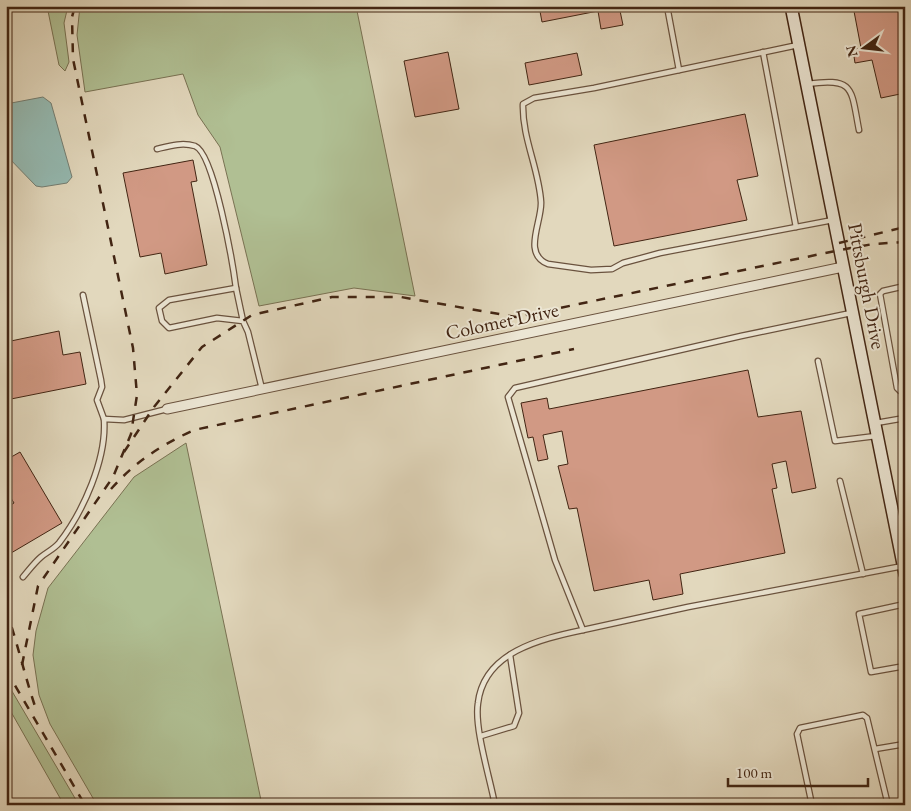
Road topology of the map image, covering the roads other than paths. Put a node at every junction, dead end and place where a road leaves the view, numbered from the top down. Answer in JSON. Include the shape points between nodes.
{"nodes":[{"id":1,"x":667,"y":6,"type":"edge"},
{"id":2,"x":791,"y":6,"type":"edge"},
{"id":3,"x":799,"y":45,"type":"junction"},
{"id":4,"x":763,"y":52,"type":"junction"},
{"id":5,"x":679,"y":70,"type":"junction"},
{"id":6,"x":807,"y":84,"type":"junction"},
{"id":7,"x":859,"y":130,"type":"dead end"},
{"id":8,"x":157,"y":149,"type":"dead end"},
{"id":9,"x":834,"y":220,"type":"junction"},
{"id":10,"x":796,"y":227,"type":"junction"},
{"id":11,"x":844,"y":267,"type":"junction"},
{"id":12,"x":905,"y":286,"type":"edge"},
{"id":13,"x":236,"y":288,"type":"junction"},
{"id":14,"x":83,"y":295,"type":"dead end"},
{"id":15,"x":853,"y":313,"type":"junction"},
{"id":16,"x":243,"y":321,"type":"junction"},
{"id":17,"x":818,"y":361,"type":"dead end"},
{"id":18,"x":262,"y":389,"type":"junction"},
{"id":19,"x":905,"y":390,"type":"edge"},
{"id":20,"x":167,"y":409,"type":"joint"},
{"id":21,"x":905,"y":418,"type":"edge"},
{"id":22,"x":104,"y":419,"type":"junction"},
{"id":23,"x":876,"y":430,"type":"junction"},
{"id":24,"x":840,"y":481,"type":"dead end"},
{"id":25,"x":904,"y":570,"type":"edge"},
{"id":26,"x":863,"y":574,"type":"junction"},
{"id":27,"x":23,"y":577,"type":"dead end"},
{"id":28,"x":905,"y":604,"type":"edge"},
{"id":29,"x":583,"y":630,"type":"junction"},
{"id":30,"x":510,"y":655,"type":"junction"},
{"id":31,"x":905,"y":666,"type":"edge"},
{"id":32,"x":481,"y":736,"type":"junction"},
{"id":33,"x":905,"y":744,"type":"edge"},
{"id":34,"x":875,"y":749,"type":"junction"},
{"id":35,"x":495,"y":805,"type":"edge"},
{"id":36,"x":812,"y":805,"type":"edge"},
{"id":37,"x":888,"y":805,"type":"edge"}],
"edges":[{"from":1,"to":5,"type":"lane"},
{"from":2,"to":3,"type":"street","name":"Pittsburgh Drive"},
{"from":3,"to":4,"type":"lane"},
{"from":3,"to":6,"type":"street","name":"Pittsburgh Drive"},
{"from":4,"to":5,"type":"lane"},
{"from":4,"to":10,"type":"lane"},
{"from":5,"to":10,"type":"lane","via":[[534,98],[524,104],[523,122],[541,200],[541,218],[534,242],[542,262],[591,270],[612,269],[660,253]]},
{"from":6,"to":7,"type":"lane","via":[[838,81],[846,86],[852,94]]},
{"from":6,"to":9,"type":"street","name":"Pittsburgh Drive"},
{"from":8,"to":13,"type":"lane","via":[[178,144],[196,146],[204,154],[230,246]]},
{"from":9,"to":10,"type":"lane"},
{"from":9,"to":11,"type":"street","name":"Pittsburgh Drive"},
{"from":11,"to":15,"type":"street","name":"Pittsburgh Drive"},
{"from":11,"to":18,"type":"street","name":"Colomet Drive"},
{"from":12,"to":19,"type":"lane","via":[[880,294],[897,388]]},
{"from":13,"to":16,"type":"lane"},
{"from":13,"to":16,"type":"lane","via":[[169,300],[159,308],[162,320],[169,328],[217,318]]},
{"from":14,"to":22,"type":"lane","via":[[102,380],[97,400]]},
{"from":15,"to":23,"type":"street","name":"Pittsburgh Drive"},
{"from":15,"to":29,"type":"lane","via":[[516,388],[508,397],[555,560]]},
{"from":16,"to":18,"type":"lane"},
{"from":17,"to":23,"type":"lane","via":[[835,441]]},
{"from":18,"to":20,"type":"street","name":"Colomet Drive"},
{"from":20,"to":22,"type":"lane","via":[[124,420]]},
{"from":21,"to":23,"type":"lane"},
{"from":22,"to":27,"type":"lane","via":[[101,459],[92,482],[57,545],[39,558]]},
{"from":23,"to":25,"type":"street","name":"Pittsburgh Drive"},
{"from":24,"to":26,"type":"lane"},
{"from":25,"to":26,"type":"lane"},
{"from":26,"to":29,"type":"lane"},
{"from":28,"to":31,"type":"lane","via":[[859,614],[870,672]]},
{"from":29,"to":30,"type":"lane","via":[[552,637]]},
{"from":30,"to":32,"type":"lane","via":[[484,680],[477,704]]},
{"from":30,"to":32,"type":"lane","via":[[519,713],[514,726]]},
{"from":32,"to":35,"type":"lane"},
{"from":33,"to":34,"type":"lane"},
{"from":34,"to":36,"type":"lane","via":[[867,718],[863,715],[800,728],[798,734]]},
{"from":34,"to":37,"type":"lane"}]}
